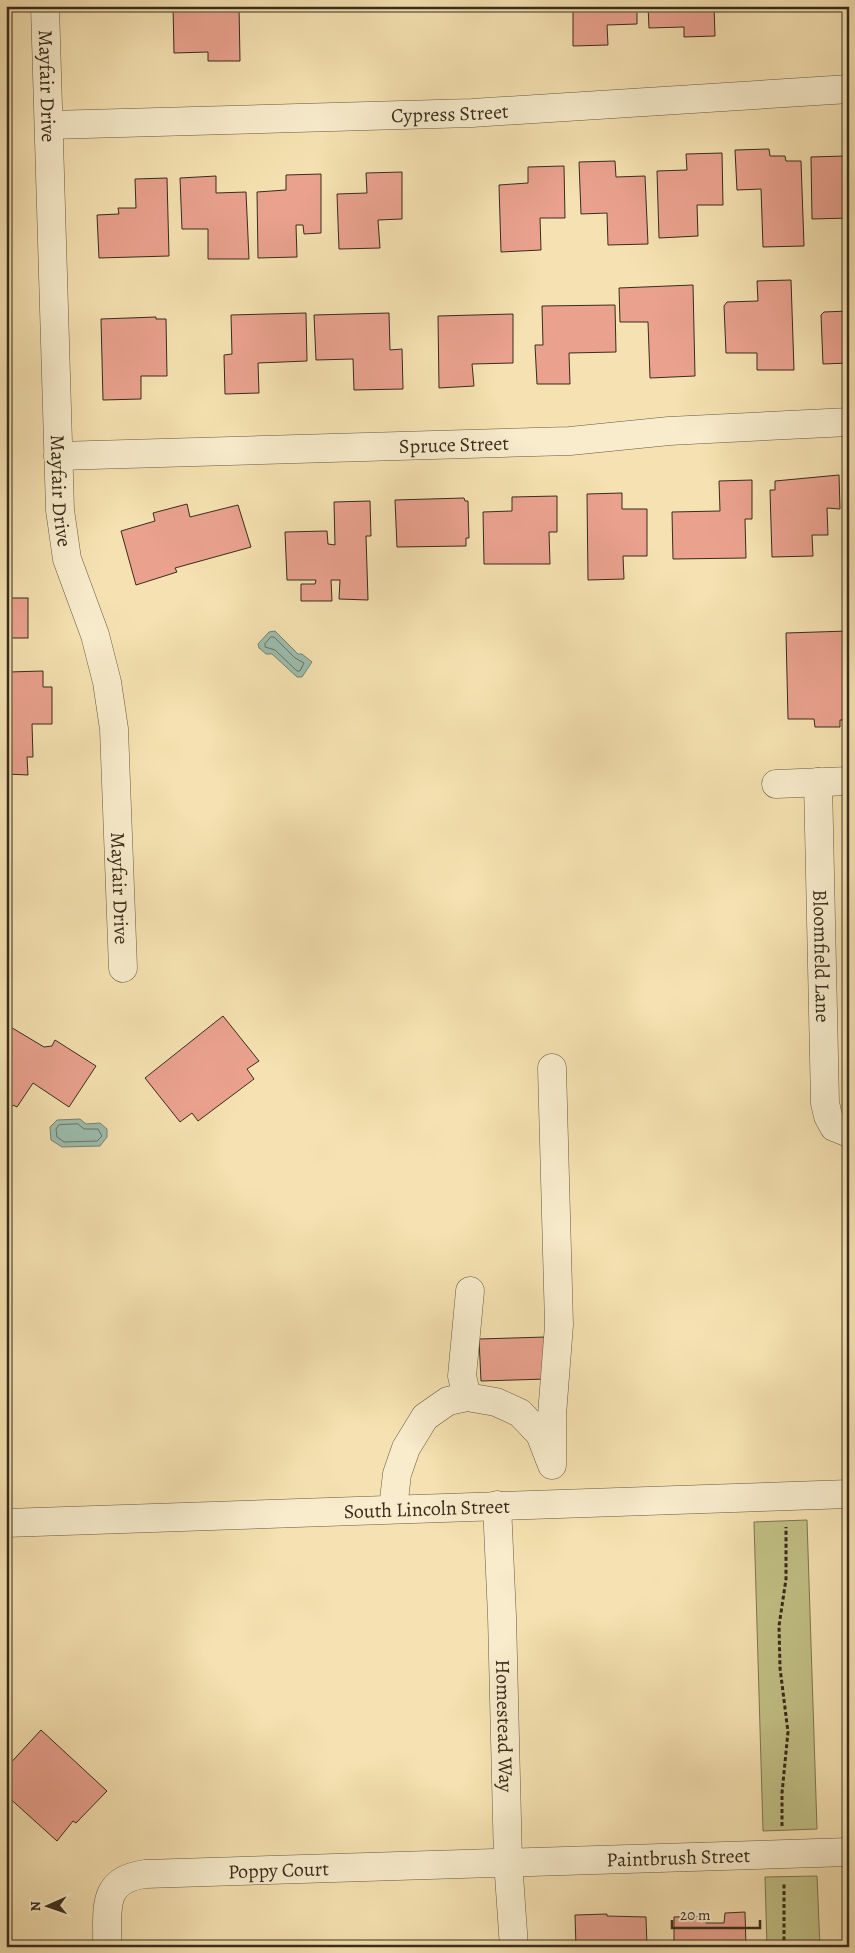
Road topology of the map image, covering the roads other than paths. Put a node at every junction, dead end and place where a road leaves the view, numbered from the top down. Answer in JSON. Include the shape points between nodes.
{"nodes":[{"id":1,"x":45,"y":6,"type":"edge"},
{"id":2,"x":849,"y":89,"type":"edge"},
{"id":3,"x":50,"y":125,"type":"junction"},
{"id":4,"x":849,"y":422,"type":"edge"},
{"id":5,"x":58,"y":456,"type":"junction"},
{"id":6,"x":849,"y":781,"type":"edge"},
{"id":7,"x":818,"y":782,"type":"junction"},
{"id":8,"x":776,"y":784,"type":"dead end"},
{"id":9,"x":123,"y":968,"type":"dead end"},
{"id":10,"x":552,"y":1068,"type":"dead end"},
{"id":11,"x":841,"y":1130,"type":"edge"},
{"id":12,"x":470,"y":1291,"type":"dead end"},
{"id":13,"x":467,"y":1397,"type":"junction"},
{"id":14,"x":552,"y":1466,"type":"junction"},
{"id":15,"x":849,"y":1494,"type":"edge"},
{"id":16,"x":558,"y":1503,"type":"junction"},
{"id":17,"x":497,"y":1505,"type":"junction"},
{"id":18,"x":393,"y":1508,"type":"junction"},
{"id":19,"x":6,"y":1523,"type":"edge"},
{"id":20,"x":849,"y":1852,"type":"edge"},
{"id":21,"x":508,"y":1861,"type":"junction"},
{"id":22,"x":107,"y":1947,"type":"edge"},
{"id":23,"x":514,"y":1947,"type":"edge"}],
"edges":[{"from":1,"to":3,"type":"street","name":"Mayfair Drive"},
{"from":2,"to":3,"type":"street","name":"Cypress Street","via":[[472,113]]},
{"from":3,"to":5,"type":"street","name":"Mayfair Drive"},
{"from":4,"to":5,"type":"street","name":"Spruce Street","via":[[669,431],[570,441]]},
{"from":5,"to":9,"type":"street","name":"Mayfair Drive","via":[[60,510],[67,559],[95,635],[114,729]]},
{"from":6,"to":7,"type":"street"},
{"from":7,"to":8,"type":"street"},
{"from":7,"to":11,"type":"street","name":"Bloomfield Lane","via":[[823,1076],[828,1116]]},
{"from":10,"to":14,"type":"street","via":[[559,1325],[552,1415]]},
{"from":12,"to":13,"type":"street","via":[[462,1376]]},
{"from":13,"to":14,"type":"street","via":[[496,1402],[520,1413],[540,1434]]},
{"from":13,"to":18,"type":"street","via":[[448,1402],[426,1418],[406,1448],[397,1474]]},
{"from":14,"to":16,"type":"street"},
{"from":15,"to":16,"type":"street","name":"South Lincoln Street"},
{"from":16,"to":17,"type":"street","name":"South Lincoln Street"},
{"from":17,"to":18,"type":"street","name":"South Lincoln Street"},
{"from":17,"to":21,"type":"street","name":"Homestead Way"},
{"from":18,"to":19,"type":"street","name":"South Lincoln Street"},
{"from":20,"to":21,"type":"street","name":"Paintbrush Street"},
{"from":21,"to":22,"type":"street","name":"Poppy Court","via":[[130,1876],[120,1880],[111,1893]]},
{"from":21,"to":23,"type":"street","name":"Homestead Way"}]}
